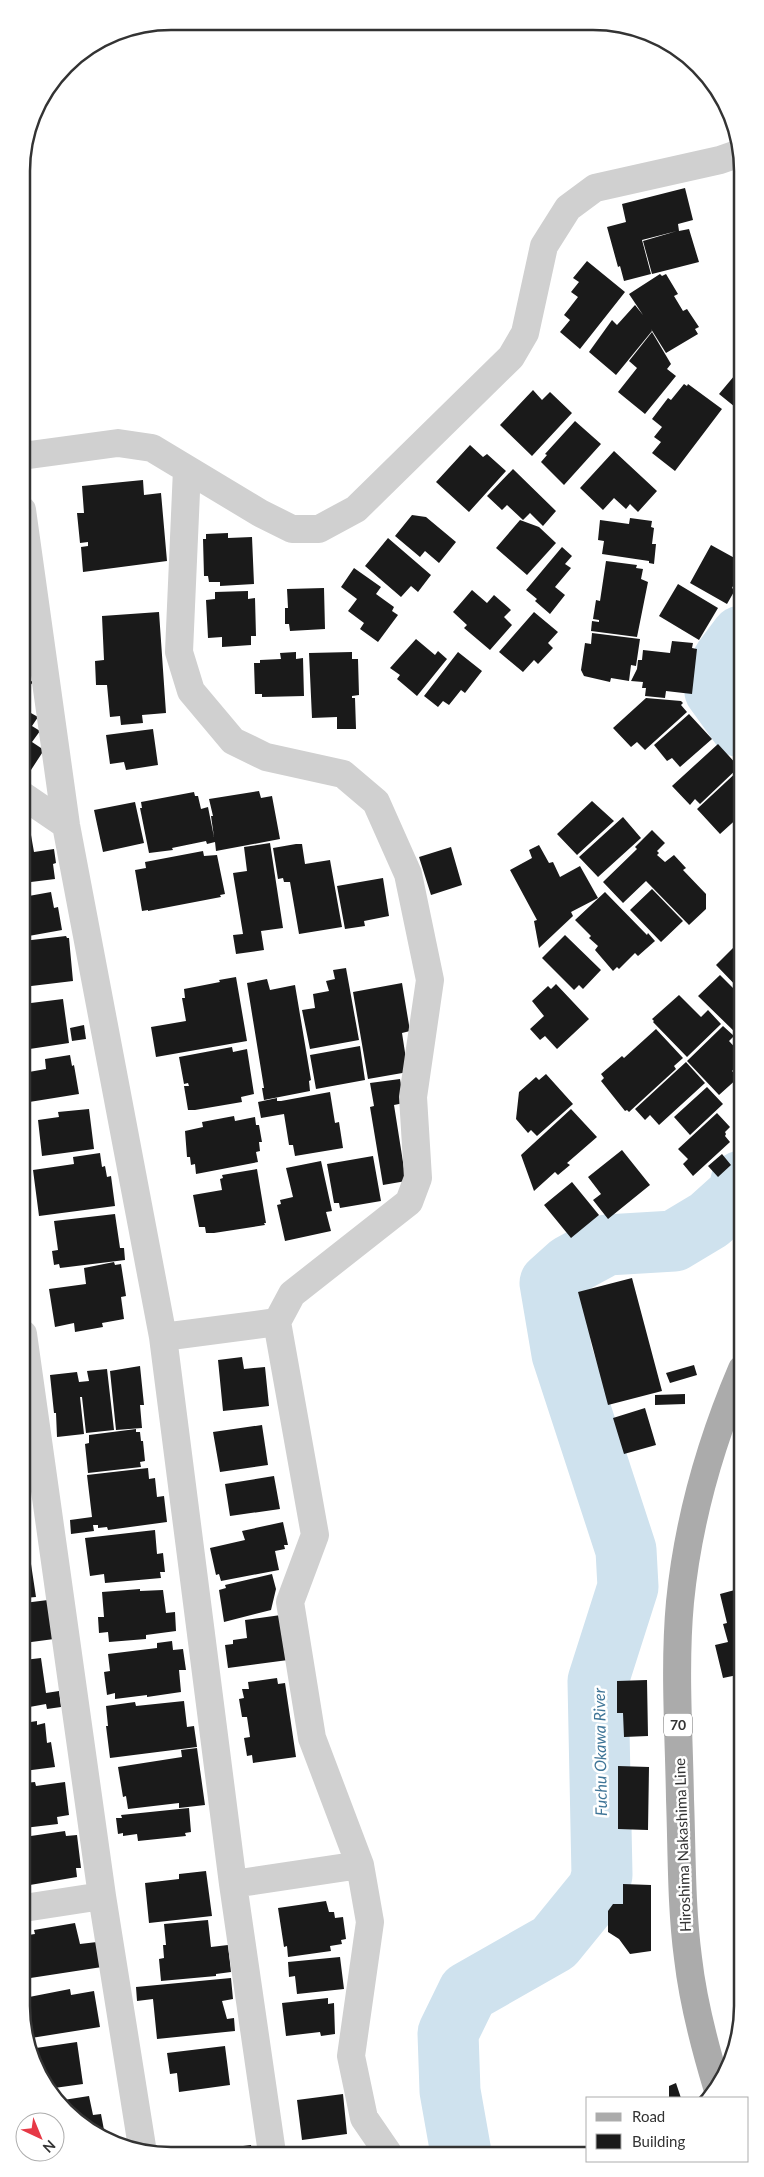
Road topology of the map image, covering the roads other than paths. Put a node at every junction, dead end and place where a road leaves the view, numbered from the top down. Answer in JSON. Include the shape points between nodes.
{"nodes":[{"id":1,"x":733,"y":155,"type":"edge"},
{"id":2,"x":30,"y":455,"type":"edge"},
{"id":3,"x":186,"y":469,"type":"junction"},
{"id":4,"x":30,"y":567,"type":"edge"},
{"id":5,"x":30,"y":800,"type":"edge"},
{"id":6,"x":66,"y":825,"type":"junction"},
{"id":7,"x":277,"y":1322,"type":"junction"},
{"id":8,"x":163,"y":1337,"type":"junction"},
{"id":9,"x":30,"y":1384,"type":"edge"},
{"id":10,"x":734,"y":1390,"type":"edge"},
{"id":11,"x":360,"y":1865,"type":"junction"},
{"id":12,"x":233,"y":1884,"type":"junction"},
{"id":13,"x":102,"y":1896,"type":"junction"},
{"id":14,"x":30,"y":1907,"type":"edge"},
{"id":15,"x":714,"y":2078,"type":"edge"},
{"id":16,"x":143,"y":2144,"type":"edge"},
{"id":17,"x":271,"y":2147,"type":"edge"},
{"id":18,"x":384,"y":2147,"type":"edge"}],
"edges":[{"from":1,"to":3,"type":"street","via":[[594,188],[568,208],[544,246],[525,333],[511,357],[356,509],[319,529],[292,529]]},
{"from":2,"to":3,"type":"street","via":[[118,443],[152,448]]},
{"from":3,"to":7,"type":"street","via":[[180,652],[192,691],[233,742],[266,758],[344,774],[376,802],[408,874],[430,980],[413,1096],[418,1178],[409,1202],[292,1294]]},
{"from":4,"to":6,"type":"street"},
{"from":5,"to":6,"type":"street"},
{"from":6,"to":8,"type":"street"},
{"from":7,"to":8,"type":"street"},
{"from":7,"to":11,"type":"street","via":[[316,1535],[290,1602],[312,1738]]},
{"from":8,"to":12,"type":"street"},
{"from":9,"to":13,"type":"street"},
{"from":10,"to":15,"type":"main road","name":"Hiroshima Nakashima Line","number":"70","via":[[709,1454],[696,1503],[686,1552],[677,1653],[687,1956],[700,2031]]},
{"from":11,"to":12,"type":"street"},
{"from":11,"to":18,"type":"street","via":[[370,1922],[351,2056],[364,2118]]},
{"from":12,"to":17,"type":"street"},
{"from":13,"to":14,"type":"street"},
{"from":13,"to":16,"type":"street"}]}
